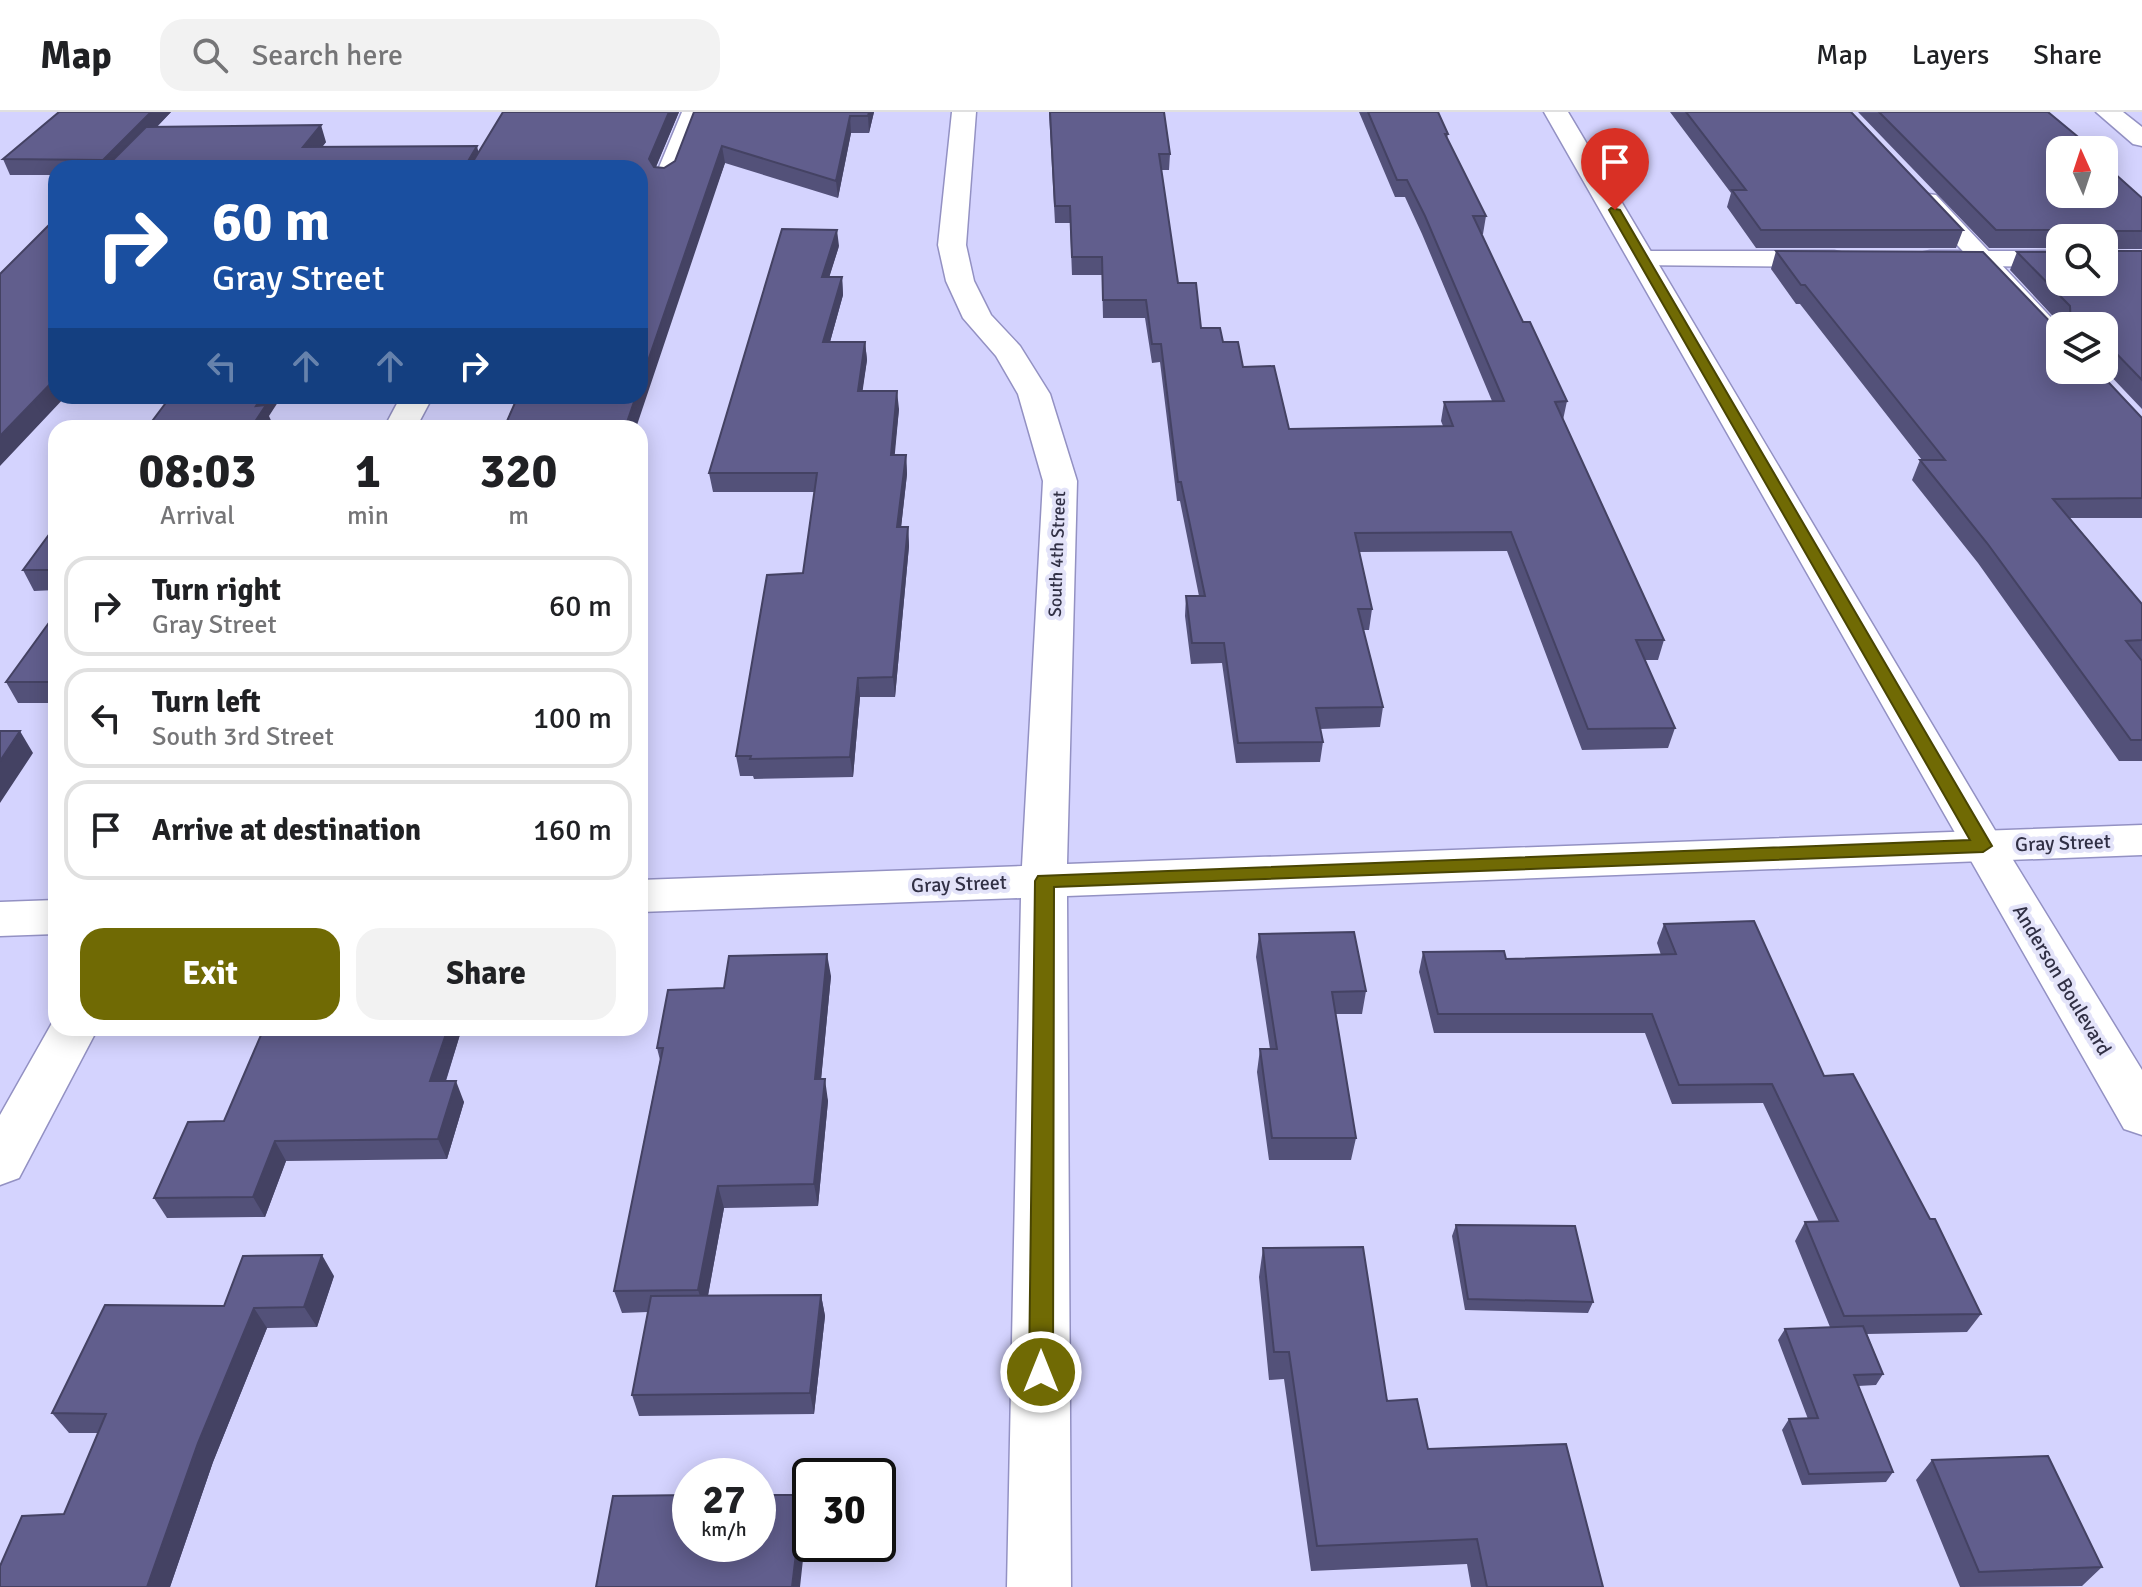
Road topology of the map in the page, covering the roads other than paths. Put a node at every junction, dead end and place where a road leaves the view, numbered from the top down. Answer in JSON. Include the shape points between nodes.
{"nodes":[{"id":1,"x":692,"y":112,"type":"edge"},
{"id":2,"x":964,"y":112,"type":"edge"},
{"id":3,"x":1556,"y":112,"type":"edge"},
{"id":4,"x":2108,"y":112,"type":"edge"},
{"id":5,"x":2142,"y":139,"type":"edge"},
{"id":6,"x":665,"y":177,"type":"edge"},
{"id":7,"x":1909,"y":180,"type":"edge"},
{"id":8,"x":1644,"y":259,"type":"junction"},
{"id":9,"x":1860,"y":259,"type":"edge"},
{"id":10,"x":1907,"y":259,"type":"edge"},
{"id":11,"x":1984,"y":259,"type":"junction"},
{"id":12,"x":2046,"y":259,"type":"edge"},
{"id":13,"x":2046,"y":326,"type":"edge"},
{"id":14,"x":2142,"y":840,"type":"edge"},
{"id":15,"x":1983,"y":846,"type":"junction"},
{"id":16,"x":1044,"y":881,"type":"junction"},
{"id":17,"x":648,"y":896,"type":"edge"},
{"id":18,"x":48,"y":917,"type":"edge"},
{"id":19,"x":0,"y":919,"type":"edge"},
{"id":20,"x":70,"y":1036,"type":"edge"},
{"id":21,"x":2142,"y":1114,"type":"edge"},
{"id":22,"x":0,"y":1163,"type":"edge"},
{"id":23,"x":1039,"y":1587,"type":"edge"}],
"edges":[{"from":1,"to":6,"type":"lane"},
{"from":2,"to":16,"type":"street","name":"South 4th Street","via":[[952,245],[960,281],[978,318],[1009,352],[1034,394],[1060,481]]},
{"from":3,"to":8,"type":"street","name":"Anderson Boulevard"},
{"from":4,"to":5,"type":"street"},
{"from":7,"to":11,"type":"lane"},
{"from":8,"to":9,"type":"street"},
{"from":8,"to":15,"type":"street","name":"Anderson Boulevard"},
{"from":10,"to":11,"type":"street"},
{"from":11,"to":12,"type":"street"},
{"from":11,"to":13,"type":"lane"},
{"from":14,"to":15,"type":"street","name":"Gray Street"},
{"from":15,"to":16,"type":"street","name":"Gray Street"},
{"from":15,"to":21,"type":"street","name":"Anderson Boulevard"},
{"from":16,"to":17,"type":"street","name":"Gray Street"},
{"from":16,"to":23,"type":"street","name":"South 4th Street"},
{"from":18,"to":19,"type":"street"},
{"from":20,"to":22,"type":"street"}]}
